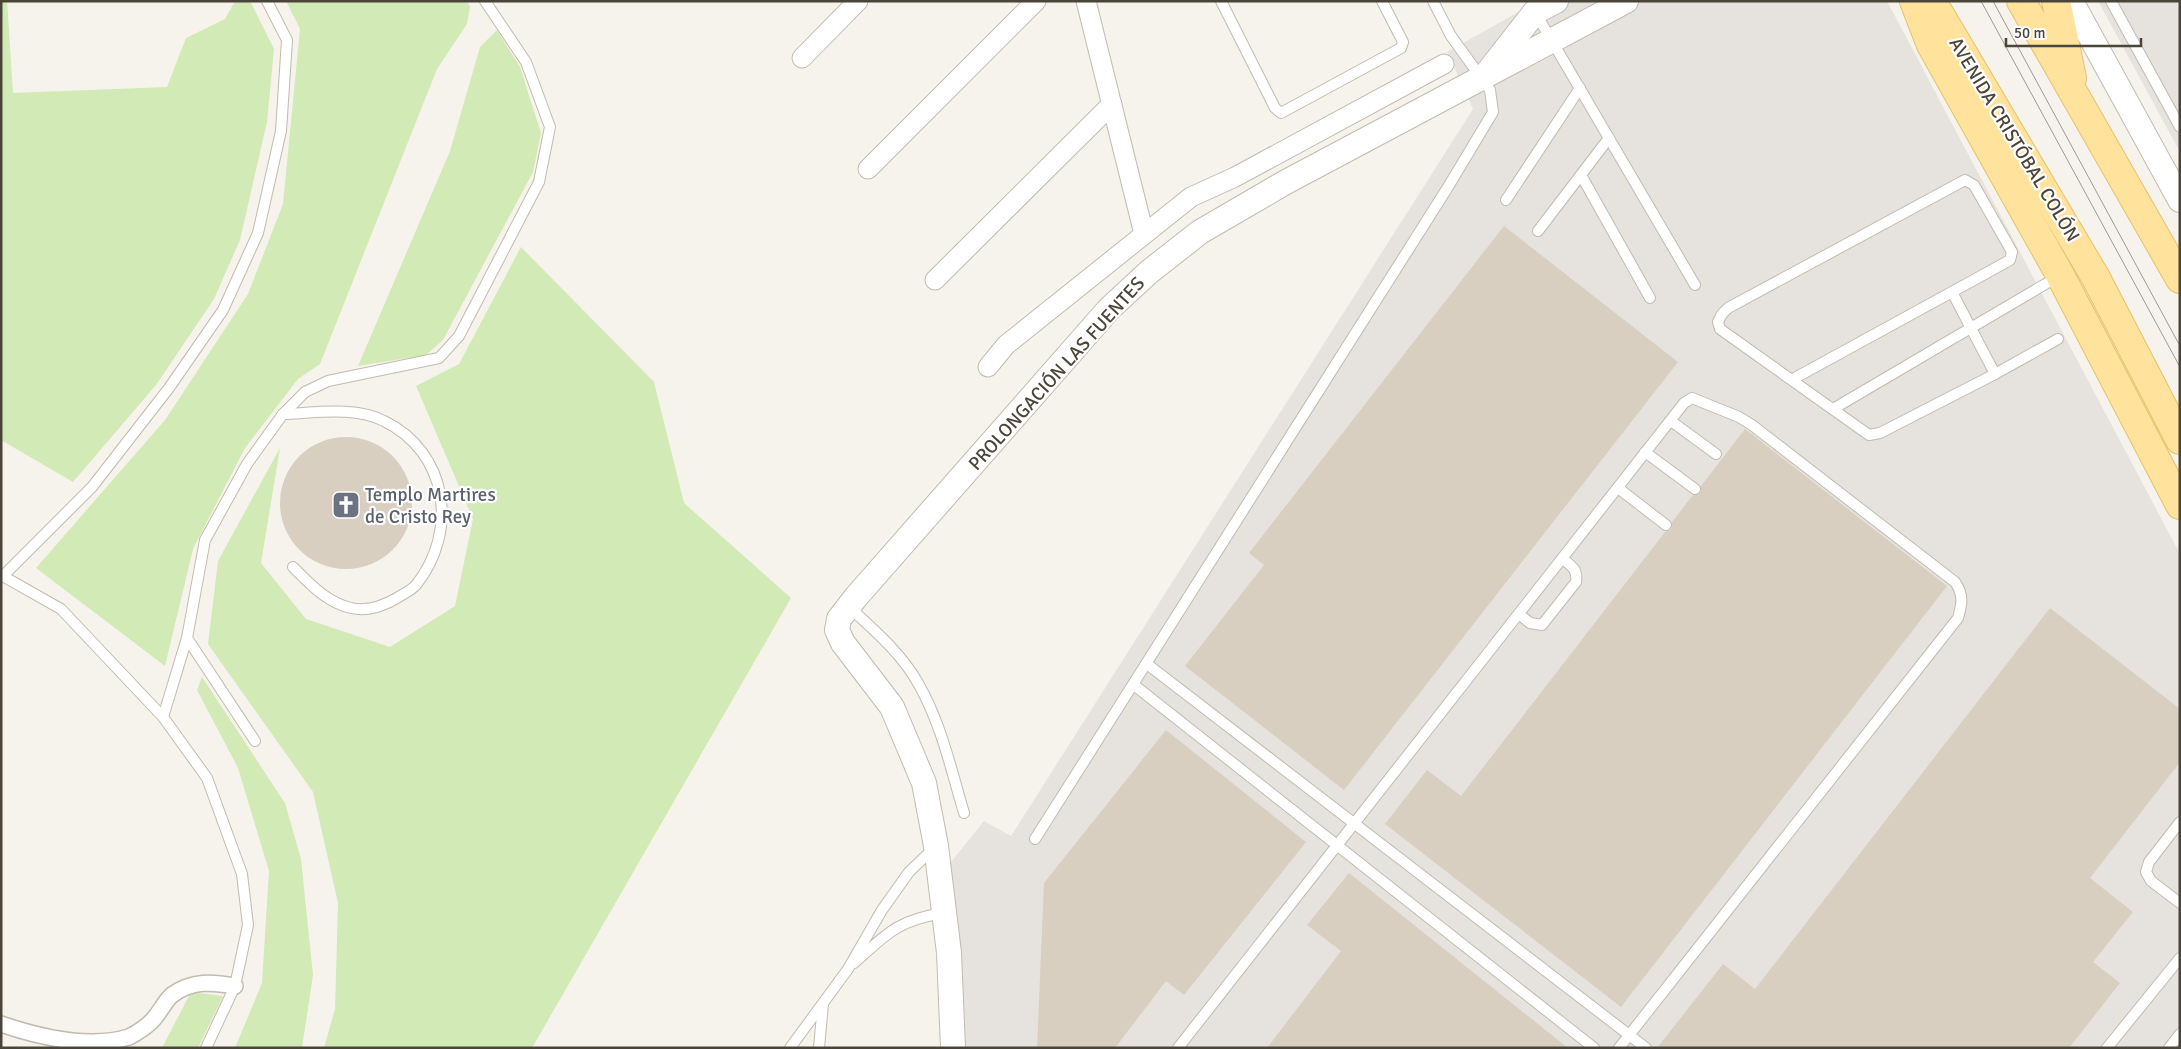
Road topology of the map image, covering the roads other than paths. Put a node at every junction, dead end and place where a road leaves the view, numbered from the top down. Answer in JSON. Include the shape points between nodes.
{"nodes":[{"id":1,"x":267,"y":1,"type":"edge"},
{"id":2,"x":485,"y":1,"type":"edge"},
{"id":3,"x":858,"y":1,"type":"edge"},
{"id":4,"x":1036,"y":1,"type":"edge"},
{"id":5,"x":1086,"y":1,"type":"edge"},
{"id":6,"x":1221,"y":1,"type":"edge"},
{"id":7,"x":1382,"y":1,"type":"edge"},
{"id":8,"x":1433,"y":1,"type":"edge"},
{"id":9,"x":1556,"y":1,"type":"edge"},
{"id":10,"x":1626,"y":1,"type":"edge"},
{"id":11,"x":1914,"y":1,"type":"edge"},
{"id":12,"x":1932,"y":1,"type":"edge"},
{"id":13,"x":2022,"y":1,"type":"edge"},
{"id":14,"x":2056,"y":1,"type":"edge"},
{"id":15,"x":2071,"y":1,"type":"edge"},
{"id":16,"x":2111,"y":1,"type":"edge"},
{"id":17,"x":1535,"y":12,"type":"junction"},
{"id":18,"x":1553,"y":41,"type":"junction"},
{"id":19,"x":802,"y":58,"type":"dead end"},
{"id":20,"x":1444,"y":64,"type":"dead end"},
{"id":21,"x":1482,"y":79,"type":"junction"},
{"id":22,"x":1580,"y":88,"type":"junction"},
{"id":23,"x":2077,"y":101,"type":"junction"},
{"id":24,"x":1112,"y":104,"type":"junction"},
{"id":25,"x":2180,"y":127,"type":"edge"},
{"id":26,"x":1609,"y":138,"type":"junction"},
{"id":27,"x":868,"y":169,"type":"dead end"},
{"id":28,"x":1581,"y":175,"type":"junction"},
{"id":29,"x":1506,"y":200,"type":"dead end"},
{"id":30,"x":2180,"y":200,"type":"edge"},
{"id":31,"x":1538,"y":231,"type":"dead end"},
{"id":32,"x":1144,"y":234,"type":"junction"},
{"id":33,"x":2060,"y":275,"type":"junction"},
{"id":34,"x":2180,"y":279,"type":"edge"},
{"id":35,"x":936,"y":280,"type":"dead end"},
{"id":36,"x":1695,"y":285,"type":"dead end"},
{"id":37,"x":1952,"y":292,"type":"junction"},
{"id":38,"x":1650,"y":298,"type":"dead end"},
{"id":39,"x":1970,"y":327,"type":"junction"},
{"id":40,"x":2058,"y":340,"type":"dead end"},
{"id":41,"x":988,"y":367,"type":"dead end"},
{"id":42,"x":1996,"y":374,"type":"junction"},
{"id":43,"x":1793,"y":380,"type":"junction"},
{"id":44,"x":1833,"y":409,"type":"junction"},
{"id":45,"x":283,"y":414,"type":"junction"},
{"id":46,"x":1671,"y":420,"type":"junction"},
{"id":47,"x":2180,"y":440,"type":"edge"},
{"id":48,"x":1646,"y":452,"type":"junction"},
{"id":49,"x":1716,"y":454,"type":"dead end"},
{"id":50,"x":1618,"y":488,"type":"junction"},
{"id":51,"x":1695,"y":489,"type":"dead end"},
{"id":52,"x":2180,"y":505,"type":"edge"},
{"id":53,"x":1666,"y":525,"type":"dead end"},
{"id":54,"x":1563,"y":559,"type":"junction"},
{"id":55,"x":293,"y":567,"type":"dead end"},
{"id":56,"x":3,"y":575,"type":"edge"},
{"id":57,"x":849,"y":607,"type":"junction"},
{"id":58,"x":1519,"y":614,"type":"junction"},
{"id":59,"x":187,"y":638,"type":"junction"},
{"id":60,"x":1147,"y":664,"type":"junction"},
{"id":61,"x":1134,"y":685,"type":"junction"},
{"id":62,"x":163,"y":717,"type":"junction"},
{"id":63,"x":255,"y":742,"type":"dead end"},
{"id":64,"x":964,"y":813,"type":"dead end"},
{"id":65,"x":2180,"y":822,"type":"edge"},
{"id":66,"x":1355,"y":824,"type":"junction"},
{"id":67,"x":1036,"y":839,"type":"dead end"},
{"id":68,"x":936,"y":846,"type":"junction"},
{"id":69,"x":1338,"y":846,"type":"junction"},
{"id":70,"x":2180,"y":904,"type":"edge"},
{"id":71,"x":943,"y":913,"type":"junction"},
{"id":72,"x":2180,"y":958,"type":"edge"},
{"id":73,"x":848,"y":969,"type":"junction"},
{"id":74,"x":235,"y":986,"type":"junction"},
{"id":75,"x":823,"y":1004,"type":"junction"},
{"id":76,"x":1,"y":1024,"type":"edge"},
{"id":77,"x":2180,"y":1034,"type":"edge"},
{"id":78,"x":1629,"y":1035,"type":"junction"},
{"id":79,"x":206,"y":1048,"type":"edge"},
{"id":80,"x":790,"y":1048,"type":"edge"},
{"id":81,"x":819,"y":1048,"type":"edge"},
{"id":82,"x":953,"y":1048,"type":"edge"},
{"id":83,"x":1178,"y":1048,"type":"edge"},
{"id":84,"x":1594,"y":1048,"type":"edge"},
{"id":85,"x":1619,"y":1048,"type":"edge"},
{"id":86,"x":1646,"y":1048,"type":"edge"},
{"id":87,"x":2108,"y":1048,"type":"edge"},
{"id":88,"x":2169,"y":1048,"type":"edge"}],
"edges":[{"from":1,"to":56,"type":"lane","via":[[287,40],[281,131],[258,233],[223,310],[169,388],[92,487]]},
{"from":2,"to":45,"type":"lane","via":[[526,62],[550,127],[539,182],[459,336],[439,358],[328,381],[305,392]]},
{"from":3,"to":19,"type":"street"},
{"from":4,"to":27,"type":"street"},
{"from":5,"to":24,"type":"street"},
{"from":6,"to":7,"type":"lane","via":[[1275,108],[1281,113],[1401,48],[1403,42]]},
{"from":8,"to":21,"type":"lane","via":[[1451,36]]},
{"from":9,"to":17,"type":"street","name":"PROLONGACIÓN LAS FUENTES"},
{"from":10,"to":18,"type":"street","name":"PROLONGACIÓN LAS FUENTES"},
{"from":11,"to":33,"type":"main road","via":[[1931,46]]},
{"from":12,"to":47,"type":"main road","name":"AVENIDA CRISTÓBAL COLÓN","via":[[2096,278]]},
{"from":13,"to":23,"type":"main road"},
{"from":14,"to":23,"type":"main road"},
{"from":15,"to":30,"type":"street"},
{"from":16,"to":25,"type":"lane"},
{"from":17,"to":18,"type":"lane"},
{"from":17,"to":21,"type":"street","name":"PROLONGACIÓN LAS FUENTES"},
{"from":18,"to":21,"type":"street","name":"PROLONGACIÓN LAS FUENTES"},
{"from":18,"to":22,"type":"lane"},
{"from":20,"to":32,"type":"street","via":[[1191,197]]},
{"from":21,"to":57,"type":"street","name":"PROLONGACIÓN LAS FUENTES","via":[[1286,182],[1200,232],[1148,272],[1110,309]]},
{"from":21,"to":60,"type":"lane","via":[[1490,90],[1492,112]]},
{"from":22,"to":26,"type":"lane"},
{"from":22,"to":29,"type":"lane"},
{"from":23,"to":34,"type":"main road"},
{"from":24,"to":32,"type":"street"},
{"from":24,"to":35,"type":"street"},
{"from":26,"to":28,"type":"lane"},
{"from":26,"to":36,"type":"lane"},
{"from":28,"to":31,"type":"lane"},
{"from":28,"to":38,"type":"lane"},
{"from":32,"to":41,"type":"street","via":[[1006,345]]},
{"from":33,"to":39,"type":"lane"},
{"from":33,"to":52,"type":"main road"},
{"from":37,"to":39,"type":"lane"},
{"from":37,"to":43,"type":"lane"},
{"from":37,"to":43,"type":"lane","via":[[2010,260],[2012,255],[1969,180],[1722,314],[1718,322],[1720,329]]},
{"from":39,"to":42,"type":"lane"},
{"from":39,"to":44,"type":"lane"},
{"from":40,"to":42,"type":"lane"},
{"from":42,"to":44,"type":"lane","via":[[1874,434],[1864,433]]},
{"from":43,"to":44,"type":"lane"},
{"from":45,"to":55,"type":"lane","via":[[349,412],[383,420],[412,438],[431,464],[444,507],[437,550],[415,586],[382,608],[351,608],[319,593]]},
{"from":45,"to":59,"type":"lane","via":[[247,464],[205,540]]},
{"from":46,"to":48,"type":"lane"},
{"from":46,"to":49,"type":"lane"},
{"from":46,"to":78,"type":"lane","via":[[1692,398],[1752,425],[1955,582],[1962,592],[1962,603],[1958,618]]},
{"from":48,"to":50,"type":"lane"},
{"from":48,"to":51,"type":"lane"},
{"from":50,"to":53,"type":"lane"},
{"from":50,"to":54,"type":"lane"},
{"from":54,"to":58,"type":"lane"},
{"from":54,"to":58,"type":"lane","via":[[1575,568],[1578,574],[1576,582],[1542,625],[1530,623]]},
{"from":56,"to":62,"type":"lane","via":[[61,609]]},
{"from":57,"to":64,"type":"lane","via":[[896,653],[917,682],[944,744]]},
{"from":57,"to":68,"type":"street","name":"PROLONGACIÓN LAS FUENTES","via":[[839,619],[837,630],[843,643],[892,707],[924,782]]},
{"from":58,"to":66,"type":"lane"},
{"from":59,"to":62,"type":"lane"},
{"from":59,"to":63,"type":"lane"},
{"from":60,"to":61,"type":"lane"},
{"from":60,"to":66,"type":"lane"},
{"from":61,"to":67,"type":"lane"},
{"from":61,"to":69,"type":"lane"},
{"from":62,"to":74,"type":"lane","via":[[207,778],[242,874],[248,925]]},
{"from":65,"to":70,"type":"lane","via":[[2149,862],[2146,872],[2151,881]]},
{"from":66,"to":69,"type":"lane"},
{"from":66,"to":78,"type":"lane"},
{"from":68,"to":71,"type":"street","name":"PROLONGACIÓN LAS FUENTES"},
{"from":68,"to":73,"type":"lane","via":[[908,872]]},
{"from":69,"to":83,"type":"lane"},
{"from":69,"to":84,"type":"lane"},
{"from":71,"to":73,"type":"lane","via":[[915,918],[896,926]]},
{"from":71,"to":82,"type":"street","name":"PROLONGACIÓN LAS FUENTES","via":[[949,953]]},
{"from":72,"to":87,"type":"lane"},
{"from":73,"to":75,"type":"lane"},
{"from":74,"to":76,"type":"street","via":[[211,981],[193,985],[172,995],[154,1019],[128,1037],[94,1045],[40,1037]]},
{"from":74,"to":79,"type":"lane"},
{"from":75,"to":80,"type":"lane"},
{"from":75,"to":81,"type":"lane"},
{"from":77,"to":88,"type":"lane"},
{"from":78,"to":85,"type":"lane"},
{"from":78,"to":86,"type":"lane"}]}
